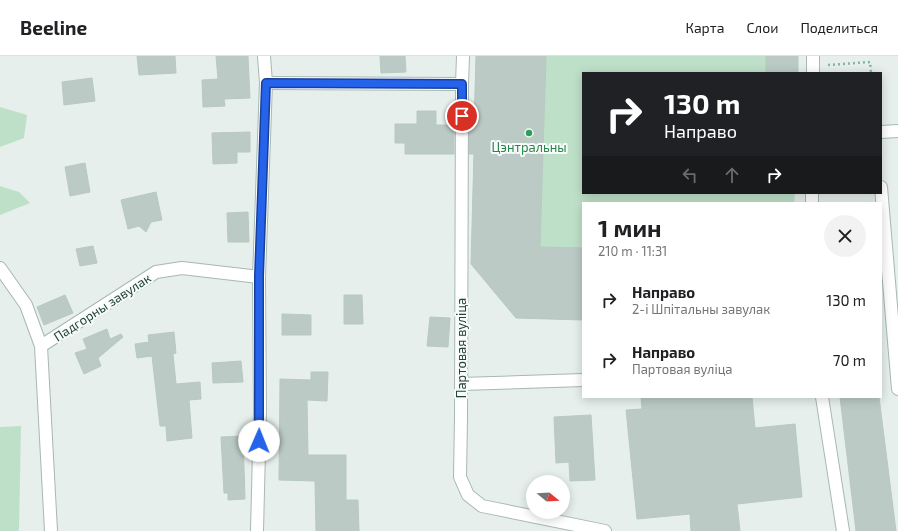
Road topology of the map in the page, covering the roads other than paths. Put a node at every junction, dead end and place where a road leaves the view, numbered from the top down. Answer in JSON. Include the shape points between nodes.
{"nodes":[{"id":1,"x":264,"y":56,"type":"edge"},
{"id":2,"x":464,"y":56,"type":"edge"},
{"id":3,"x":266,"y":83,"type":"junction"},
{"id":4,"x":462,"y":84,"type":"junction"},
{"id":5,"x":898,"y":131,"type":"edge"},
{"id":6,"x":882,"y":132,"type":"edge"},
{"id":7,"x":882,"y":194,"type":"edge"},
{"id":8,"x":0,"y":268,"type":"edge"},
{"id":9,"x":259,"y":276,"type":"junction"},
{"id":10,"x":41,"y":346,"type":"junction"},
{"id":11,"x":582,"y":380,"type":"edge"},
{"id":12,"x":461,"y":384,"type":"junction"},
{"id":13,"x":898,"y":389,"type":"edge"},
{"id":14,"x":822,"y":398,"type":"edge"},
{"id":15,"x":51,"y":531,"type":"edge"},
{"id":16,"x":257,"y":531,"type":"edge"},
{"id":17,"x":605,"y":531,"type":"edge"},
{"id":18,"x":843,"y":531,"type":"edge"}],
"edges":[{"from":1,"to":3,"type":"street"},
{"from":2,"to":4,"type":"street","name":"Партовая вуліца"},
{"from":3,"to":4,"type":"street"},
{"from":3,"to":9,"type":"street"},
{"from":4,"to":12,"type":"street","name":"Партовая вуліца"},
{"from":5,"to":6,"type":"street"},
{"from":7,"to":13,"type":"street"},
{"from":8,"to":10,"type":"street","name":"Падгорны завулак","via":[[26,305]]},
{"from":9,"to":10,"type":"street","name":"Падгорны завулак","via":[[182,268],[156,272]]},
{"from":9,"to":16,"type":"street","via":[[260,410]]},
{"from":10,"to":15,"type":"street","name":"Падгорны завулак"},
{"from":11,"to":12,"type":"street"},
{"from":12,"to":17,"type":"street","name":"Партовая вуліца","via":[[460,477],[468,495],[482,506]]},
{"from":14,"to":18,"type":"street"}]}
